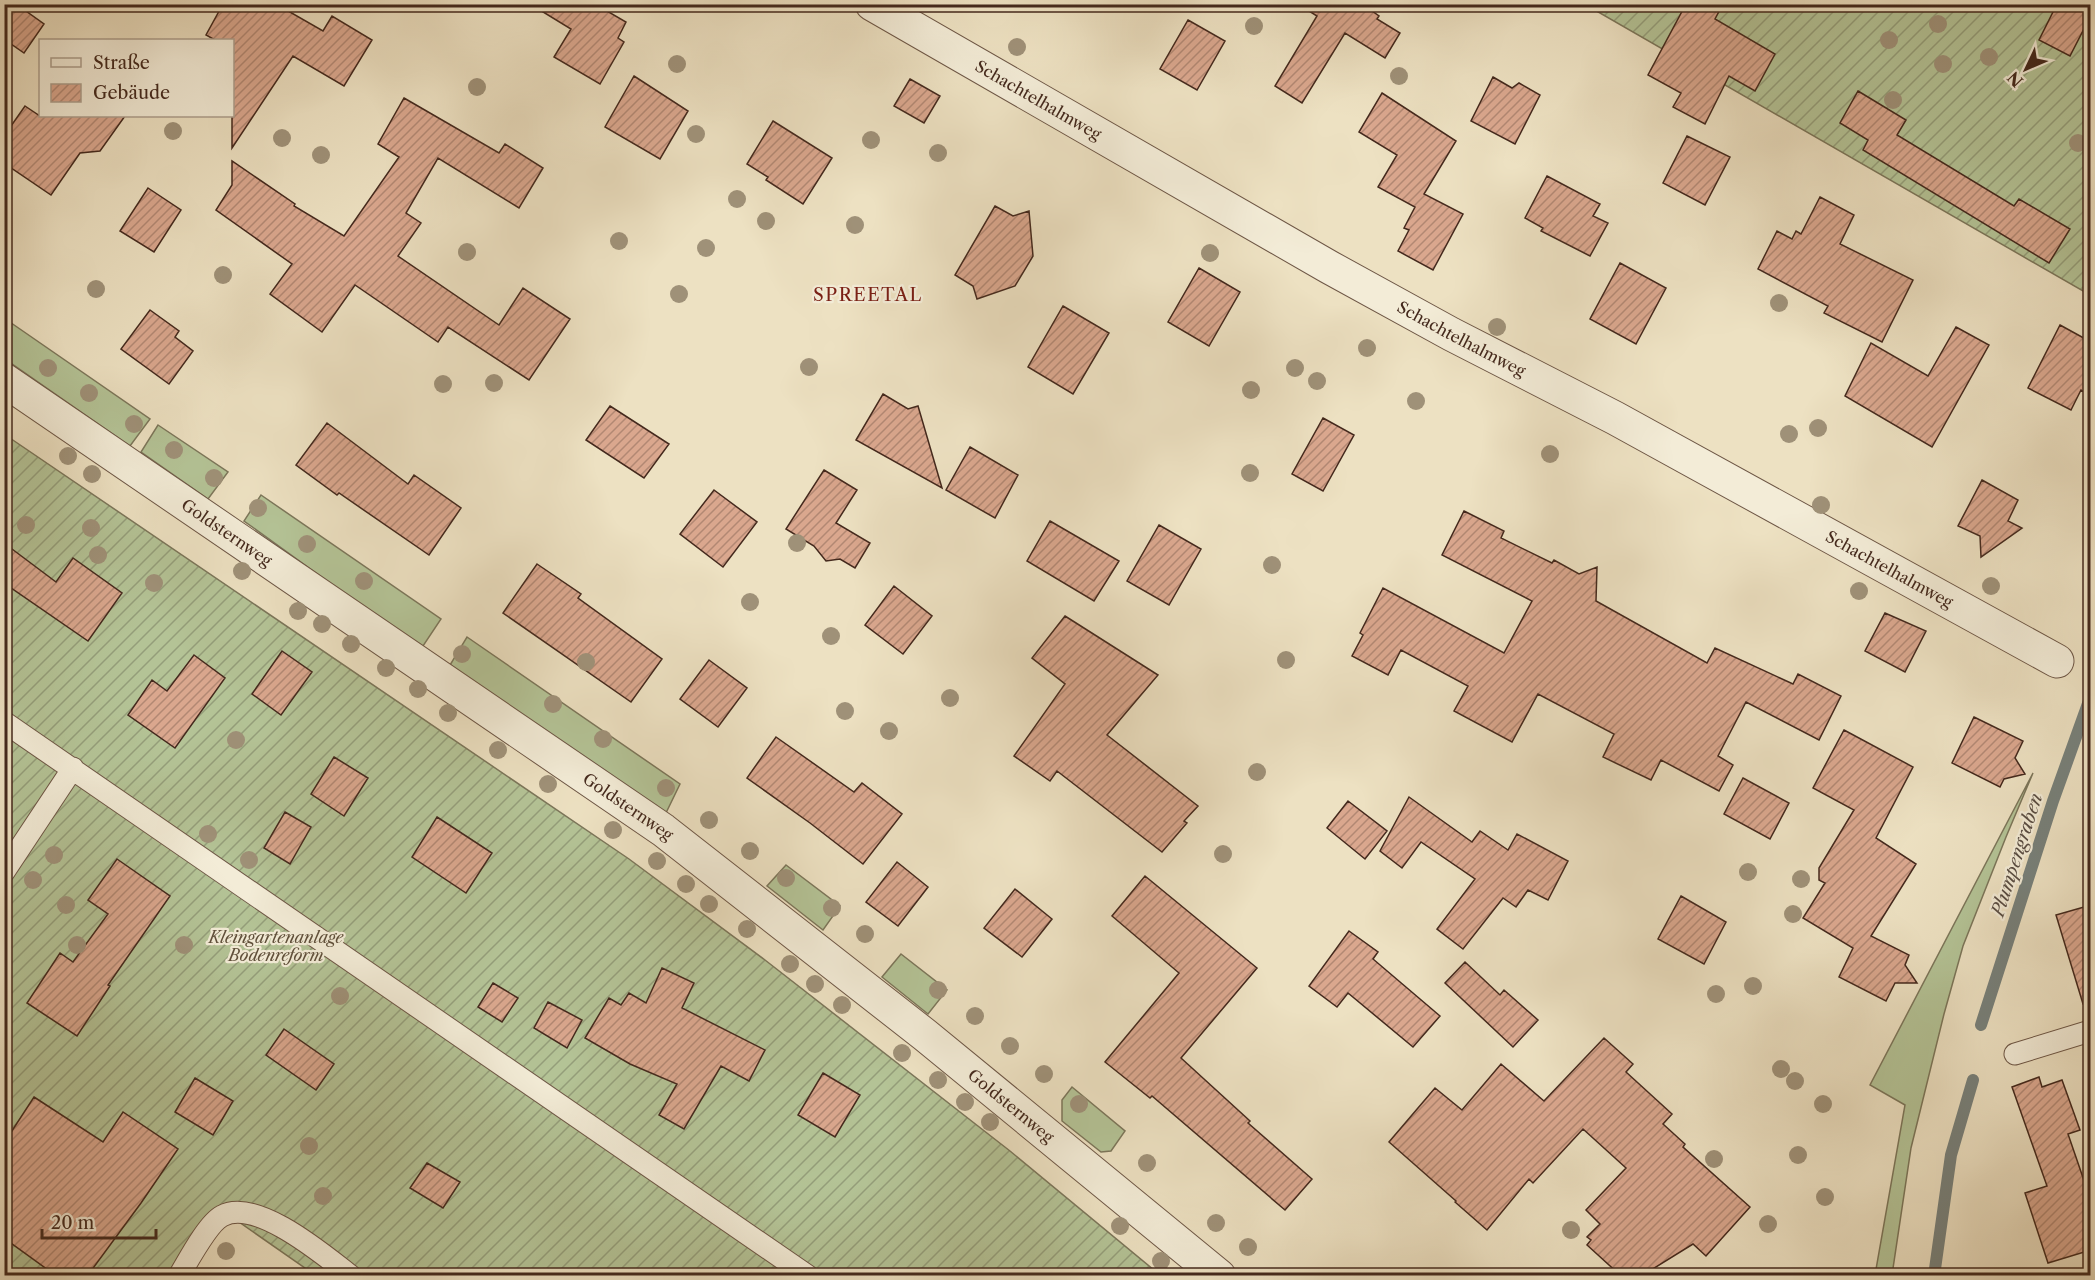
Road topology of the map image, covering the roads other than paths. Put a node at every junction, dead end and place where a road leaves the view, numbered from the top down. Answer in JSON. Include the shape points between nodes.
{"nodes":[{"id":1,"x":872,"y":4,"type":"edge"},
{"id":2,"x":4,"y":381,"type":"edge"},
{"id":3,"x":2057,"y":661,"type":"dead end"},
{"id":4,"x":4,"y":722,"type":"edge"},
{"id":5,"x":73,"y":768,"type":"junction"},
{"id":6,"x":4,"y":872,"type":"edge"},
{"id":7,"x":2091,"y":1031,"type":"edge"},
{"id":8,"x":2015,"y":1054,"type":"dead end"},
{"id":9,"x":798,"y":1272,"type":"edge"},
{"id":10,"x":179,"y":1275,"type":"edge"},
{"id":11,"x":351,"y":1275,"type":"edge"},
{"id":12,"x":1219,"y":1275,"type":"edge"}],
"edges":[{"from":1,"to":3,"type":"street","name":"Schachtelhalmweg","via":[[1329,267],[1615,418]]},
{"from":2,"to":12,"type":"street","name":"Goldsternweg","via":[[663,830],[925,1035]]},
{"from":4,"to":5,"type":"lane"},
{"from":5,"to":6,"type":"lane"},
{"from":5,"to":9,"type":"lane"},
{"from":7,"to":8,"type":"lane"},
{"from":10,"to":11,"type":"lane","via":[[214,1223],[231,1212],[255,1214],[301,1237]]}]}
